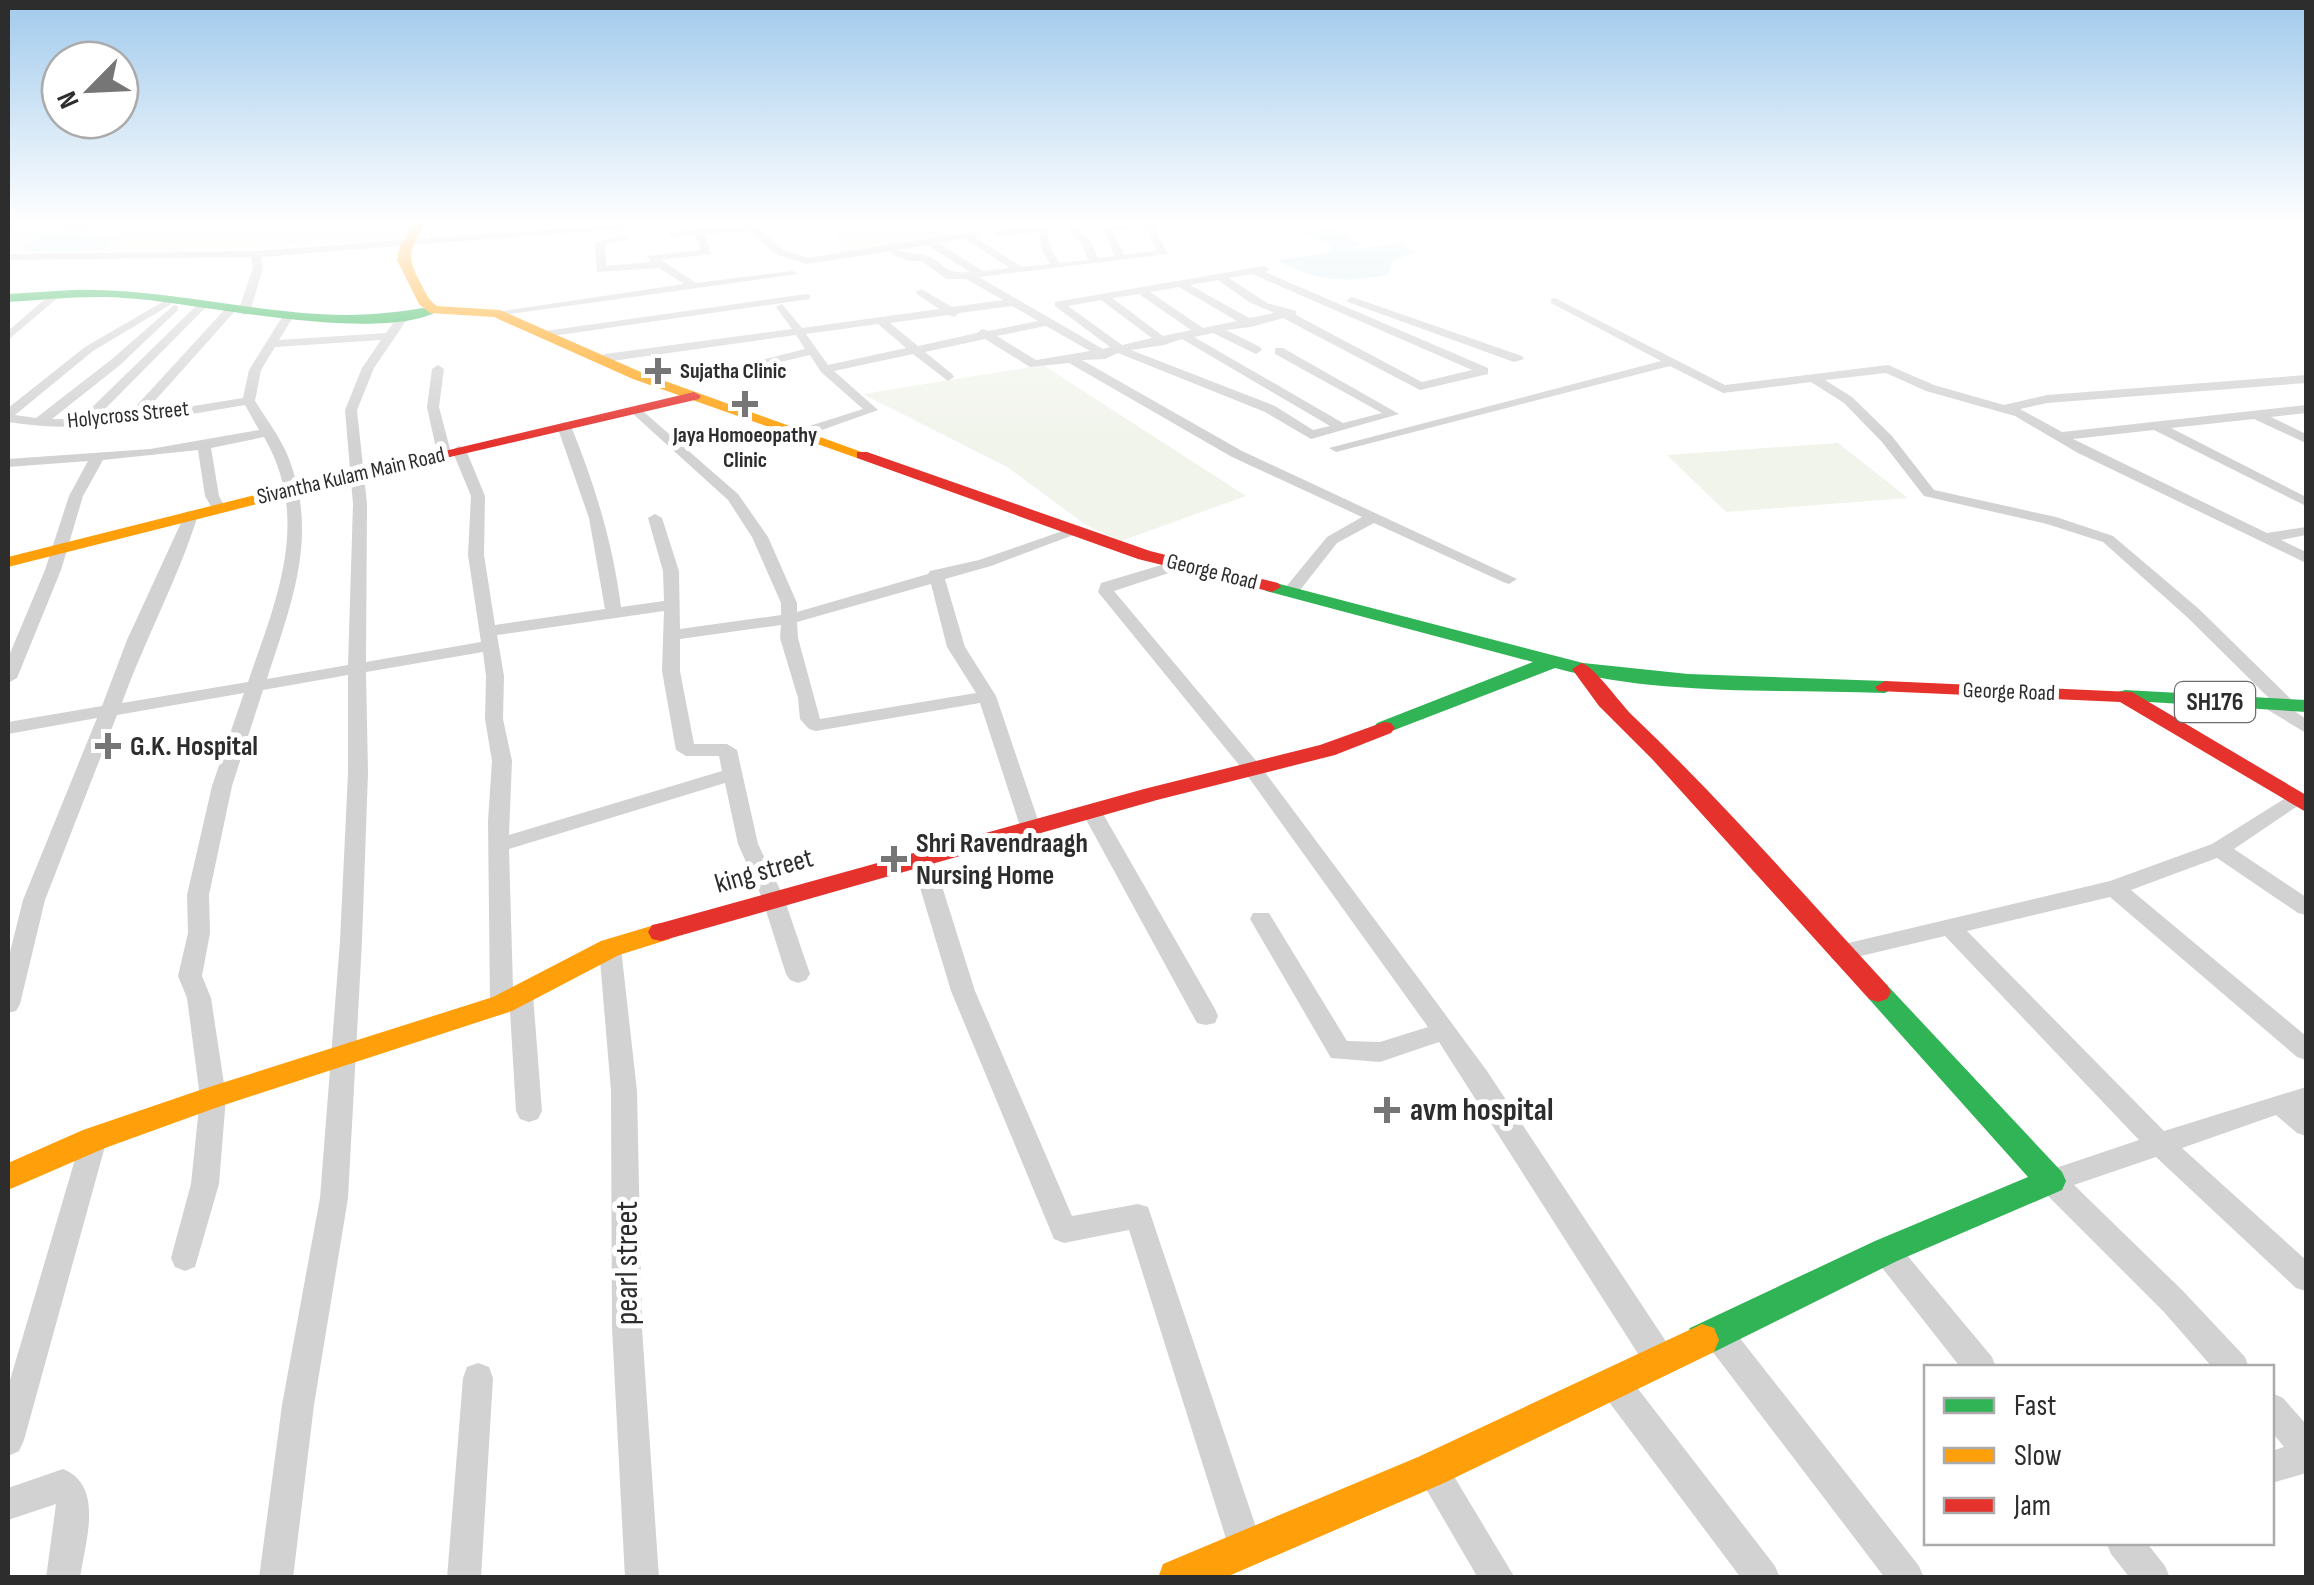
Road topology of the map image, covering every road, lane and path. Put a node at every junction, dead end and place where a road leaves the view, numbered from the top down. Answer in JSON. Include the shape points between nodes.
{"nodes":[{"id":1,"x":54,"y":297,"type":"edge"},
{"id":2,"x":143,"y":297,"type":"edge"},
{"id":3,"x":244,"y":297,"type":"edge"},
{"id":4,"x":421,"y":297,"type":"edge"},
{"id":5,"x":614,"y":297,"type":"edge"},
{"id":6,"x":806,"y":297,"type":"dead end"},
{"id":7,"x":929,"y":297,"type":"edge"},
{"id":8,"x":1007,"y":297,"type":"edge"},
{"id":9,"x":1104,"y":297,"type":"joint"},
{"id":10,"x":1152,"y":297,"type":"edge"},
{"id":11,"x":1204,"y":297,"type":"edge"},
{"id":12,"x":1256,"y":297,"type":"edge"},
{"id":13,"x":1312,"y":297,"type":"edge"},
{"id":14,"x":1555,"y":301,"type":"dead end"},
{"id":15,"x":186,"y":302,"type":"junction"},
{"id":16,"x":1016,"y":302,"type":"junction"},
{"id":17,"x":1332,"y":306,"type":"junction"},
{"id":18,"x":782,"y":307,"type":"dead end"},
{"id":19,"x":434,"y":310,"type":"junction"},
{"id":20,"x":237,"y":311,"type":"junction"},
{"id":21,"x":496,"y":313,"type":"junction"},
{"id":22,"x":1285,"y":314,"type":"junction"},
{"id":23,"x":286,"y":319,"type":"junction"},
{"id":24,"x":882,"y":322,"type":"junction"},
{"id":25,"x":1048,"y":322,"type":"junction"},
{"id":26,"x":969,"y":323,"type":"junction"},
{"id":27,"x":1251,"y":324,"type":"junction"},
{"id":28,"x":397,"y":327,"type":"junction"},
{"id":29,"x":797,"y":330,"type":"junction"},
{"id":30,"x":1210,"y":332,"type":"junction"},
{"id":31,"x":544,"y":334,"type":"junction"},
{"id":32,"x":8,"y":337,"type":"edge"},
{"id":33,"x":1186,"y":337,"type":"junction"},
{"id":34,"x":1164,"y":342,"type":"junction"},
{"id":35,"x":272,"y":344,"type":"junction"},
{"id":36,"x":814,"y":350,"type":"junction"},
{"id":37,"x":915,"y":350,"type":"junction"},
{"id":38,"x":1256,"y":350,"type":"dead end"},
{"id":39,"x":1123,"y":351,"type":"junction"},
{"id":40,"x":1278,"y":351,"type":"dead end"},
{"id":41,"x":1106,"y":354,"type":"junction"},
{"id":42,"x":605,"y":358,"type":"junction"},
{"id":43,"x":1071,"y":359,"type":"junction"},
{"id":44,"x":1518,"y":359,"type":"dead end"},
{"id":45,"x":1672,"y":362,"type":"junction"},
{"id":46,"x":438,"y":369,"type":"dead end"},
{"id":47,"x":825,"y":369,"type":"junction"},
{"id":48,"x":725,"y":370,"type":"dead end"},
{"id":49,"x":948,"y":378,"type":"dead end"},
{"id":50,"x":1813,"y":378,"type":"junction"},
{"id":51,"x":2306,"y":379,"type":"edge"},
{"id":52,"x":696,"y":396,"type":"junction"},
{"id":53,"x":248,"y":401,"type":"junction"},
{"id":54,"x":2004,"y":409,"type":"junction"},
{"id":55,"x":2306,"y":409,"type":"edge"},
{"id":56,"x":638,"y":410,"type":"junction"},
{"id":57,"x":2256,"y":414,"type":"junction"},
{"id":58,"x":132,"y":418,"type":"junction"},
{"id":59,"x":86,"y":420,"type":"junction"},
{"id":60,"x":10,"y":421,"type":"edge"},
{"id":61,"x":39,"y":423,"type":"junction"},
{"id":62,"x":564,"y":426,"type":"junction"},
{"id":63,"x":2156,"y":426,"type":"junction"},
{"id":64,"x":1340,"y":427,"type":"junction"},
{"id":65,"x":805,"y":432,"type":"junction"},
{"id":66,"x":265,"y":433,"type":"junction"},
{"id":67,"x":2060,"y":436,"type":"junction"},
{"id":68,"x":2306,"y":439,"type":"edge"},
{"id":69,"x":204,"y":444,"type":"junction"},
{"id":70,"x":1336,"y":448,"type":"dead end"},
{"id":71,"x":452,"y":452,"type":"junction"},
{"id":72,"x":99,"y":455,"type":"junction"},
{"id":73,"x":8,"y":463,"type":"edge"},
{"id":74,"x":358,"y":476,"type":"junction"},
{"id":75,"x":291,"y":489,"type":"junction"},
{"id":76,"x":2306,"y":502,"type":"edge"},
{"id":77,"x":218,"y":507,"type":"junction"},
{"id":78,"x":191,"y":515,"type":"junction"},
{"id":79,"x":655,"y":518,"type":"dead end"},
{"id":80,"x":1373,"y":518,"type":"junction"},
{"id":81,"x":1076,"y":531,"type":"junction"},
{"id":82,"x":2306,"y":531,"type":"edge"},
{"id":83,"x":2264,"y":538,"type":"junction"},
{"id":84,"x":56,"y":552,"type":"junction"},
{"id":85,"x":2306,"y":558,"type":"edge"},
{"id":86,"x":8,"y":562,"type":"edge"},
{"id":87,"x":1178,"y":565,"type":"junction"},
{"id":88,"x":936,"y":574,"type":"junction"},
{"id":89,"x":1509,"y":579,"type":"dead end"},
{"id":90,"x":1290,"y":591,"type":"junction"},
{"id":91,"x":672,"y":605,"type":"junction"},
{"id":92,"x":614,"y":614,"type":"junction"},
{"id":93,"x":790,"y":619,"type":"junction"},
{"id":94,"x":672,"y":635,"type":"junction"},
{"id":95,"x":490,"y":639,"type":"junction"},
{"id":96,"x":1550,"y":663,"type":"junction"},
{"id":97,"x":1582,"y":669,"type":"junction"},
{"id":98,"x":357,"y":671,"type":"junction"},
{"id":99,"x":8,"y":678,"type":"edge"},
{"id":100,"x":257,"y":687,"type":"junction"},
{"id":101,"x":987,"y":696,"type":"junction"},
{"id":102,"x":2124,"y":696,"type":"junction"},
{"id":103,"x":2289,"y":706,"type":"edge"},
{"id":104,"x":109,"y":710,"type":"junction"},
{"id":105,"x":2306,"y":727,"type":"edge"},
{"id":106,"x":8,"y":728,"type":"edge"},
{"id":107,"x":1251,"y":767,"type":"junction"},
{"id":108,"x":734,"y":774,"type":"junction"},
{"id":109,"x":2300,"y":802,"type":"edge"},
{"id":110,"x":1092,"y":812,"type":"junction"},
{"id":111,"x":1031,"y":829,"type":"junction"},
{"id":112,"x":499,"y":845,"type":"junction"},
{"id":113,"x":2219,"y":848,"type":"junction"},
{"id":114,"x":922,"y":862,"type":"junction"},
{"id":115,"x":2114,"y":888,"type":"junction"},
{"id":116,"x":773,"y":898,"type":"junction"},
{"id":117,"x":2306,"y":906,"type":"edge"},
{"id":118,"x":1261,"y":919,"type":"dead end"},
{"id":119,"x":1950,"y":927,"type":"junction"},
{"id":120,"x":610,"y":948,"type":"junction"},
{"id":121,"x":1840,"y":953,"type":"junction"},
{"id":122,"x":798,"y":974,"type":"dead end"},
{"id":123,"x":512,"y":999,"type":"junction"},
{"id":124,"x":8,"y":1004,"type":"edge"},
{"id":125,"x":1206,"y":1016,"type":"dead end"},
{"id":126,"x":1444,"y":1032,"type":"junction"},
{"id":127,"x":2306,"y":1050,"type":"edge"},
{"id":128,"x":342,"y":1058,"type":"junction"},
{"id":129,"x":213,"y":1097,"type":"junction"},
{"id":130,"x":2293,"y":1100,"type":"edge"},
{"id":131,"x":529,"y":1111,"type":"dead end"},
{"id":132,"x":2306,"y":1125,"type":"edge"},
{"id":133,"x":94,"y":1140,"type":"junction"},
{"id":134,"x":2159,"y":1143,"type":"junction"},
{"id":135,"x":8,"y":1177,"type":"edge"},
{"id":136,"x":2051,"y":1180,"type":"junction"},
{"id":137,"x":1886,"y":1251,"type":"junction"},
{"id":138,"x":185,"y":1258,"type":"dead end"},
{"id":139,"x":2306,"y":1278,"type":"edge"},
{"id":140,"x":1717,"y":1333,"type":"junction"},
{"id":141,"x":1660,"y":1360,"type":"junction"},
{"id":142,"x":1979,"y":1365,"type":"edge"},
{"id":143,"x":2231,"y":1365,"type":"edge"},
{"id":144,"x":478,"y":1378,"type":"dead end"},
{"id":145,"x":1614,"y":1382,"type":"junction"},
{"id":146,"x":2274,"y":1411,"type":"edge"},
{"id":147,"x":8,"y":1440,"type":"edge"},
{"id":148,"x":2306,"y":1448,"type":"edge"},
{"id":149,"x":2306,"y":1457,"type":"edge"},
{"id":150,"x":2274,"y":1466,"type":"edge"},
{"id":151,"x":1431,"y":1470,"type":"junction"},
{"id":152,"x":8,"y":1504,"type":"edge"},
{"id":153,"x":2126,"y":1545,"type":"edge"},
{"id":154,"x":1237,"y":1561,"type":"edge"},
{"id":155,"x":63,"y":1578,"type":"edge"},
{"id":156,"x":276,"y":1578,"type":"edge"},
{"id":157,"x":464,"y":1578,"type":"edge"},
{"id":158,"x":642,"y":1578,"type":"edge"},
{"id":159,"x":1177,"y":1578,"type":"edge"},
{"id":160,"x":1498,"y":1578,"type":"edge"},
{"id":161,"x":1763,"y":1578,"type":"edge"},
{"id":162,"x":1908,"y":1578,"type":"edge"},
{"id":163,"x":2153,"y":1578,"type":"edge"}],
"edges":[{"from":1,"to":32,"type":"street"},
{"from":2,"to":15,"type":"street","name":"George Road"},
{"from":3,"to":20,"type":"street"},
{"from":4,"to":19,"type":"street"},
{"from":5,"to":21,"type":"street"},
{"from":6,"to":31,"type":"street"},
{"from":7,"to":26,"type":"street"},
{"from":8,"to":16,"type":"street"},
{"from":9,"to":34,"type":"street"},
{"from":9,"to":39,"type":"street","via":[[1059,304]]},
{"from":10,"to":30,"type":"street"},
{"from":11,"to":27,"type":"street"},
{"from":12,"to":22,"type":"street"},
{"from":13,"to":17,"type":"street"},
{"from":14,"to":45,"type":"street"},
{"from":15,"to":20,"type":"street","name":"George Road"},
{"from":15,"to":59,"type":"street"},
{"from":15,"to":60,"type":"street","via":[[89,348]]},
{"from":15,"to":61,"type":"street"},
{"from":16,"to":25,"type":"street"},
{"from":16,"to":26,"type":"street"},
{"from":17,"to":22,"type":"street"},
{"from":17,"to":22,"type":"street","via":[[1484,371],[1420,386]]},
{"from":17,"to":44,"type":"street","via":[[1357,298]]},
{"from":18,"to":29,"type":"street"},
{"from":19,"to":21,"type":"street","name":"George Road"},
{"from":19,"to":28,"type":"street","name":"George Road"},
{"from":20,"to":23,"type":"street","name":"George Road"},
{"from":20,"to":58,"type":"street"},
{"from":21,"to":31,"type":"street","name":"George Road"},
{"from":22,"to":27,"type":"street"},
{"from":23,"to":28,"type":"street","name":"George Road"},
{"from":23,"to":35,"type":"street"},
{"from":24,"to":26,"type":"street"},
{"from":24,"to":29,"type":"street"},
{"from":24,"to":37,"type":"street"},
{"from":25,"to":26,"type":"street"},
{"from":25,"to":41,"type":"street"},
{"from":26,"to":37,"type":"street"},
{"from":26,"to":43,"type":"street","via":[[1034,364]]},
{"from":27,"to":30,"type":"street"},
{"from":28,"to":35,"type":"street"},
{"from":28,"to":74,"type":"street","via":[[368,368],[351,410]]},
{"from":29,"to":36,"type":"street"},
{"from":29,"to":42,"type":"street"},
{"from":30,"to":33,"type":"street"},
{"from":30,"to":38,"type":"street"},
{"from":31,"to":42,"type":"street","name":"George Road"},
{"from":33,"to":34,"type":"street"},
{"from":33,"to":64,"type":"street"},
{"from":34,"to":39,"type":"street"},
{"from":35,"to":53,"type":"street","via":[[255,370]]},
{"from":36,"to":47,"type":"street"},
{"from":36,"to":48,"type":"street"},
{"from":37,"to":47,"type":"street"},
{"from":37,"to":49,"type":"street"},
{"from":39,"to":41,"type":"street"},
{"from":39,"to":64,"type":"street","via":[[1270,408],[1310,435]]},
{"from":40,"to":64,"type":"street","via":[[1392,414]]},
{"from":41,"to":43,"type":"street"},
{"from":42,"to":52,"type":"street","name":"George Road"},
{"from":43,"to":80,"type":"street","via":[[1238,454]]},
{"from":45,"to":50,"type":"street","via":[[1724,389]]},
{"from":45,"to":70,"type":"street"},
{"from":46,"to":71,"type":"street","via":[[434,407]]},
{"from":47,"to":65,"type":"street","via":[[872,410]]},
{"from":50,"to":54,"type":"street","via":[[1888,369]]},
{"from":50,"to":103,"type":"street","via":[[1848,400],[1930,493],[2108,539]]},
{"from":51,"to":54,"type":"street","via":[[2047,398]]},
{"from":52,"to":56,"type":"street","name":"Sivantha Kulam Main Road"},
{"from":52,"to":65,"type":"street","name":"George Road"},
{"from":53,"to":58,"type":"street","name":"Holycross Street"},
{"from":53,"to":66,"type":"street"},
{"from":54,"to":67,"type":"street"},
{"from":55,"to":57,"type":"street"},
{"from":56,"to":62,"type":"street","name":"Sivantha Kulam Main Road"},
{"from":56,"to":93,"type":"street","via":[[733,496],[765,547]]},
{"from":57,"to":63,"type":"street"},
{"from":57,"to":68,"type":"street"},
{"from":58,"to":59,"type":"street","name":"Holycross Street"},
{"from":59,"to":61,"type":"street","name":"Holycross Street"},
{"from":60,"to":61,"type":"street","name":"Holycross Street"},
{"from":62,"to":71,"type":"street","name":"Sivantha Kulam Main Road"},
{"from":62,"to":92,"type":"street","via":[[591,488]]},
{"from":63,"to":67,"type":"street"},
{"from":63,"to":76,"type":"street"},
{"from":65,"to":81,"type":"street","name":"George Road"},
{"from":66,"to":69,"type":"street"},
{"from":66,"to":75,"type":"street"},
{"from":67,"to":83,"type":"street"},
{"from":69,"to":72,"type":"street"},
{"from":69,"to":77,"type":"street"},
{"from":71,"to":74,"type":"street","name":"Sivantha Kulam Main Road"},
{"from":71,"to":95,"type":"street","via":[[478,496],[476,555]]},
{"from":72,"to":73,"type":"street"},
{"from":72,"to":84,"type":"street"},
{"from":74,"to":75,"type":"street","name":"Sivantha Kulam Main Road"},
{"from":74,"to":98,"type":"street"},
{"from":75,"to":77,"type":"street","name":"Sivantha Kulam Main Road"},
{"from":75,"to":100,"type":"street","via":[[295,559]]},
{"from":77,"to":78,"type":"street","name":"Sivantha Kulam Main Road"},
{"from":78,"to":84,"type":"street","name":"Sivantha Kulam Main Road"},
{"from":78,"to":104,"type":"street"},
{"from":79,"to":91,"type":"street"},
{"from":80,"to":89,"type":"street"},
{"from":80,"to":90,"type":"street","via":[[1332,540]]},
{"from":81,"to":87,"type":"street","name":"George Road"},
{"from":81,"to":88,"type":"street"},
{"from":82,"to":83,"type":"street"},
{"from":83,"to":85,"type":"street"},
{"from":84,"to":86,"type":"street","name":"Sivantha Kulam Main Road"},
{"from":84,"to":99,"type":"street"},
{"from":87,"to":90,"type":"street","name":"George Road"},
{"from":87,"to":107,"type":"street","via":[[1107,586],[1106,592]]},
{"from":88,"to":93,"type":"street"},
{"from":88,"to":101,"type":"street","via":[[956,647]]},
{"from":90,"to":96,"type":"street","name":"George Road"},
{"from":91,"to":92,"type":"street"},
{"from":91,"to":94,"type":"street"},
{"from":92,"to":95,"type":"street"},
{"from":93,"to":94,"type":"street"},
{"from":93,"to":101,"type":"street","via":[[796,671],[816,726]]},
{"from":94,"to":108,"type":"street","via":[[674,699],[686,750],[728,750]]},
{"from":95,"to":98,"type":"street"},
{"from":95,"to":112,"type":"street","via":[[502,761]]},
{"from":96,"to":97,"type":"street","name":"George Road"},
{"from":96,"to":107,"type":"street","name":"king street","via":[[1327,750]]},
{"from":97,"to":102,"type":"street","name":"George Road","via":[[1688,680]]},
{"from":97,"to":121,"type":"street"},
{"from":98,"to":100,"type":"street"},
{"from":98,"to":128,"type":"street","via":[[352,940]]},
{"from":100,"to":104,"type":"street"},
{"from":100,"to":129,"type":"street","via":[[222,786],[198,895],[190,976]]},
{"from":101,"to":111,"type":"street"},
{"from":102,"to":103,"type":"street","number":"SH176"},
{"from":102,"to":109,"type":"street"},
{"from":103,"to":105,"type":"street"},
{"from":104,"to":106,"type":"street"},
{"from":104,"to":124,"type":"street","via":[[34,900]]},
{"from":107,"to":110,"type":"street","name":"king street"},
{"from":107,"to":126,"type":"street"},
{"from":108,"to":112,"type":"street"},
{"from":108,"to":116,"type":"street","via":[[748,844]]},
{"from":109,"to":113,"type":"street"},
{"from":110,"to":111,"type":"street","name":"king street"},
{"from":110,"to":125,"type":"street"},
{"from":111,"to":114,"type":"street","name":"king street"},
{"from":112,"to":123,"type":"street"},
{"from":113,"to":115,"type":"street"},
{"from":113,"to":117,"type":"street"},
{"from":114,"to":116,"type":"street","name":"king street"},
{"from":114,"to":154,"type":"street","via":[[963,991],[1064,1230],[1138,1216]]},
{"from":115,"to":119,"type":"street"},
{"from":115,"to":127,"type":"street"},
{"from":116,"to":120,"type":"street","name":"king street"},
{"from":116,"to":122,"type":"street"},
{"from":118,"to":126,"type":"street","via":[[1340,1051],[1380,1052]]},
{"from":119,"to":121,"type":"street"},
{"from":119,"to":134,"type":"street"},
{"from":120,"to":123,"type":"street","name":"king street"},
{"from":120,"to":158,"type":"street","name":"pearl street","via":[[624,1091],[627,1328]]},
{"from":121,"to":136,"type":"street"},
{"from":123,"to":128,"type":"street","name":"king street"},
{"from":123,"to":131,"type":"street"},
{"from":126,"to":141,"type":"street"},
{"from":128,"to":129,"type":"street","name":"king street"},
{"from":128,"to":156,"type":"street","via":[[334,1198]]},
{"from":129,"to":133,"type":"street","name":"king street"},
{"from":129,"to":138,"type":"street","via":[[205,1184]]},
{"from":130,"to":132,"type":"street"},
{"from":130,"to":134,"type":"street"},
{"from":133,"to":135,"type":"street","name":"king street"},
{"from":133,"to":147,"type":"street"},
{"from":134,"to":136,"type":"street"},
{"from":134,"to":139,"type":"street"},
{"from":136,"to":137,"type":"street"},
{"from":136,"to":143,"type":"street"},
{"from":137,"to":140,"type":"street"},
{"from":137,"to":142,"type":"street"},
{"from":140,"to":141,"type":"street"},
{"from":140,"to":162,"type":"street"},
{"from":141,"to":145,"type":"street"},
{"from":144,"to":157,"type":"street"},
{"from":145,"to":151,"type":"street"},
{"from":145,"to":161,"type":"street"},
{"from":146,"to":148,"type":"street"},
{"from":149,"to":150,"type":"street"},
{"from":151,"to":154,"type":"street"},
{"from":151,"to":160,"type":"street"},
{"from":152,"to":155,"type":"street","via":[[64,1486],[74,1502]]},
{"from":153,"to":163,"type":"street"},
{"from":154,"to":159,"type":"street"}]}
